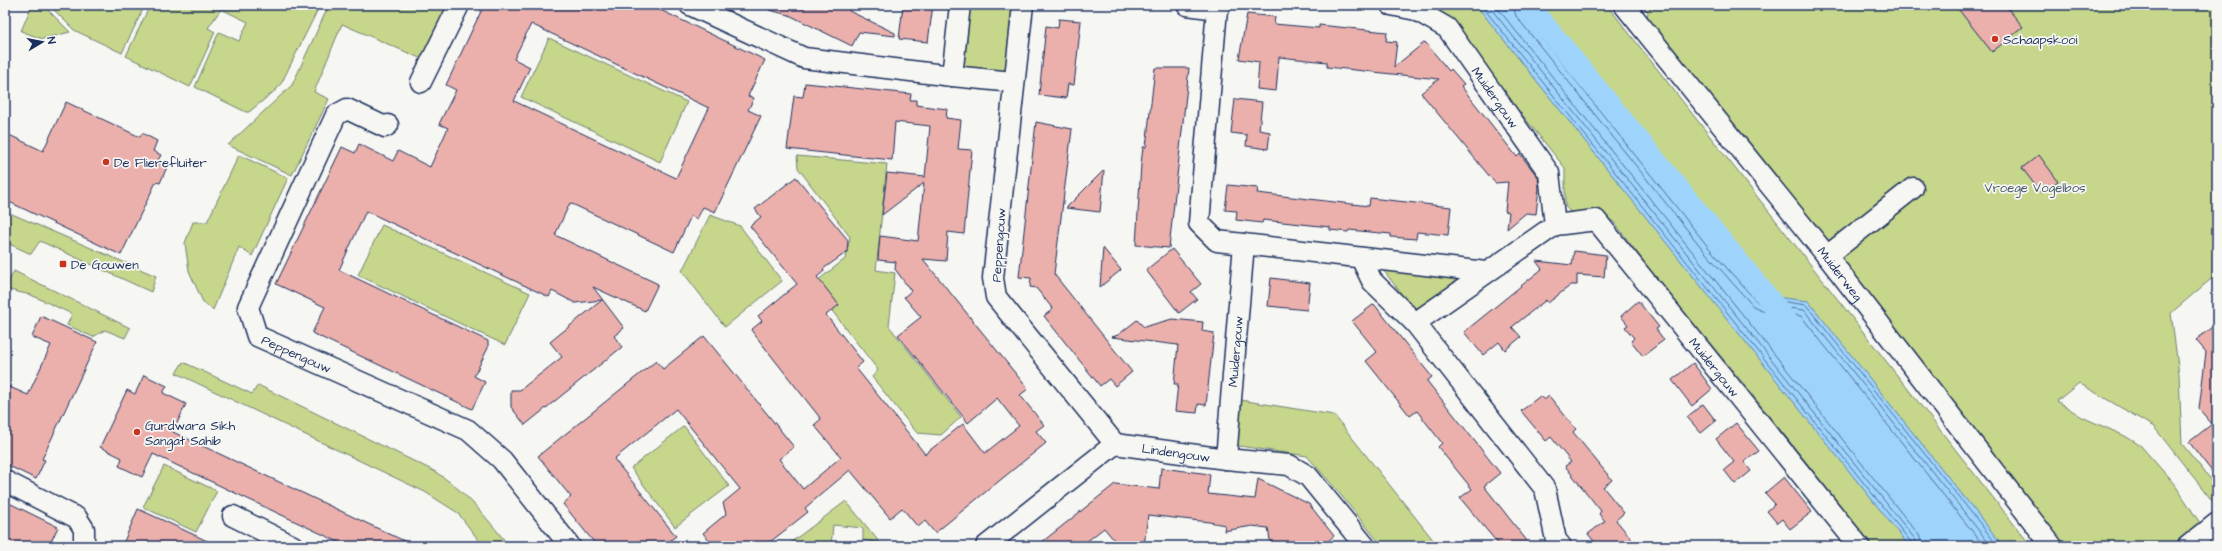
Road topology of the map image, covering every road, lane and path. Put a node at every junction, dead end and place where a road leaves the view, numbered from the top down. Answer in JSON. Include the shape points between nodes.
{"nodes":[{"id":1,"x":459,"y":5,"type":"edge"},
{"id":2,"x":690,"y":5,"type":"edge"},
{"id":3,"x":960,"y":5,"type":"edge"},
{"id":4,"x":1023,"y":5,"type":"edge"},
{"id":5,"x":1187,"y":5,"type":"edge"},
{"id":6,"x":1391,"y":5,"type":"edge"},
{"id":7,"x":1624,"y":5,"type":"edge"},
{"id":8,"x":1219,"y":7,"type":"edge"},
{"id":9,"x":952,"y":76,"type":"junction"},
{"id":10,"x":422,"y":82,"type":"dead end"},
{"id":11,"x":1013,"y":82,"type":"junction"},
{"id":12,"x":388,"y":125,"type":"dead end"},
{"id":13,"x":1913,"y":188,"type":"dead end"},
{"id":14,"x":1555,"y":226,"type":"junction"},
{"id":15,"x":1244,"y":244,"type":"junction"},
{"id":16,"x":1827,"y":256,"type":"junction"},
{"id":17,"x":1361,"y":258,"type":"junction"},
{"id":18,"x":1486,"y":272,"type":"junction"},
{"id":19,"x":1415,"y":323,"type":"junction"},
{"id":20,"x":1115,"y":444,"type":"junction"},
{"id":21,"x":1226,"y":459,"type":"junction"},
{"id":22,"x":5,"y":481,"type":"edge"},
{"id":23,"x":233,"y":516,"type":"dead end"},
{"id":24,"x":2217,"y":523,"type":"edge"},
{"id":25,"x":84,"y":546,"type":"edge"},
{"id":26,"x":293,"y":546,"type":"edge"},
{"id":27,"x":570,"y":546,"type":"edge"},
{"id":28,"x":986,"y":546,"type":"edge"},
{"id":29,"x":1366,"y":546,"type":"edge"},
{"id":30,"x":1561,"y":546,"type":"edge"},
{"id":31,"x":1859,"y":546,"type":"edge"},
{"id":32,"x":2052,"y":546,"type":"edge"},
{"id":33,"x":2188,"y":546,"type":"edge"}],
"edges":[{"from":1,"to":10,"type":"street"},
{"from":2,"to":9,"type":"street","via":[[804,58]]},
{"from":3,"to":9,"type":"street"},
{"from":4,"to":11,"type":"street","name":"Peppengouw"},
{"from":5,"to":8,"type":"street"},
{"from":6,"to":14,"type":"street","name":"Muidergouw","via":[[1416,10],[1447,28],[1549,173]]},
{"from":7,"to":16,"type":"street","name":"Muiderweg"},
{"from":8,"to":15,"type":"street","via":[[1199,223],[1216,241]]},
{"from":9,"to":11,"type":"street"},
{"from":11,"to":20,"type":"street","name":"Peppengouw","via":[[993,278],[996,297]]},
{"from":12,"to":27,"type":"street","name":"Peppengouw","via":[[385,127],[347,109],[336,115],[248,307],[257,336],[468,430],[502,460]]},
{"from":13,"to":16,"type":"street"},
{"from":14,"to":18,"type":"street","name":"Muidergouw"},
{"from":14,"to":31,"type":"street","name":"Muidergouw","via":[[1596,220]]},
{"from":15,"to":17,"type":"street"},
{"from":15,"to":21,"type":"street","name":"Muidergouw"},
{"from":16,"to":32,"type":"street","name":"Muiderweg"},
{"from":17,"to":18,"type":"street"},
{"from":17,"to":19,"type":"street","via":[[1372,281]]},
{"from":18,"to":19,"type":"street","name":"Muidergouw"},
{"from":19,"to":30,"type":"street","via":[[1545,489],[1556,540]]},
{"from":20,"to":21,"type":"street","name":"Lindengouw"},
{"from":20,"to":28,"type":"street"},
{"from":21,"to":29,"type":"street","name":"Lindengouw","via":[[1289,465],[1308,476]]},
{"from":22,"to":25,"type":"street","via":[[77,518],[84,529]]},
{"from":23,"to":26,"type":"street"},
{"from":24,"to":33,"type":"street"}]}
